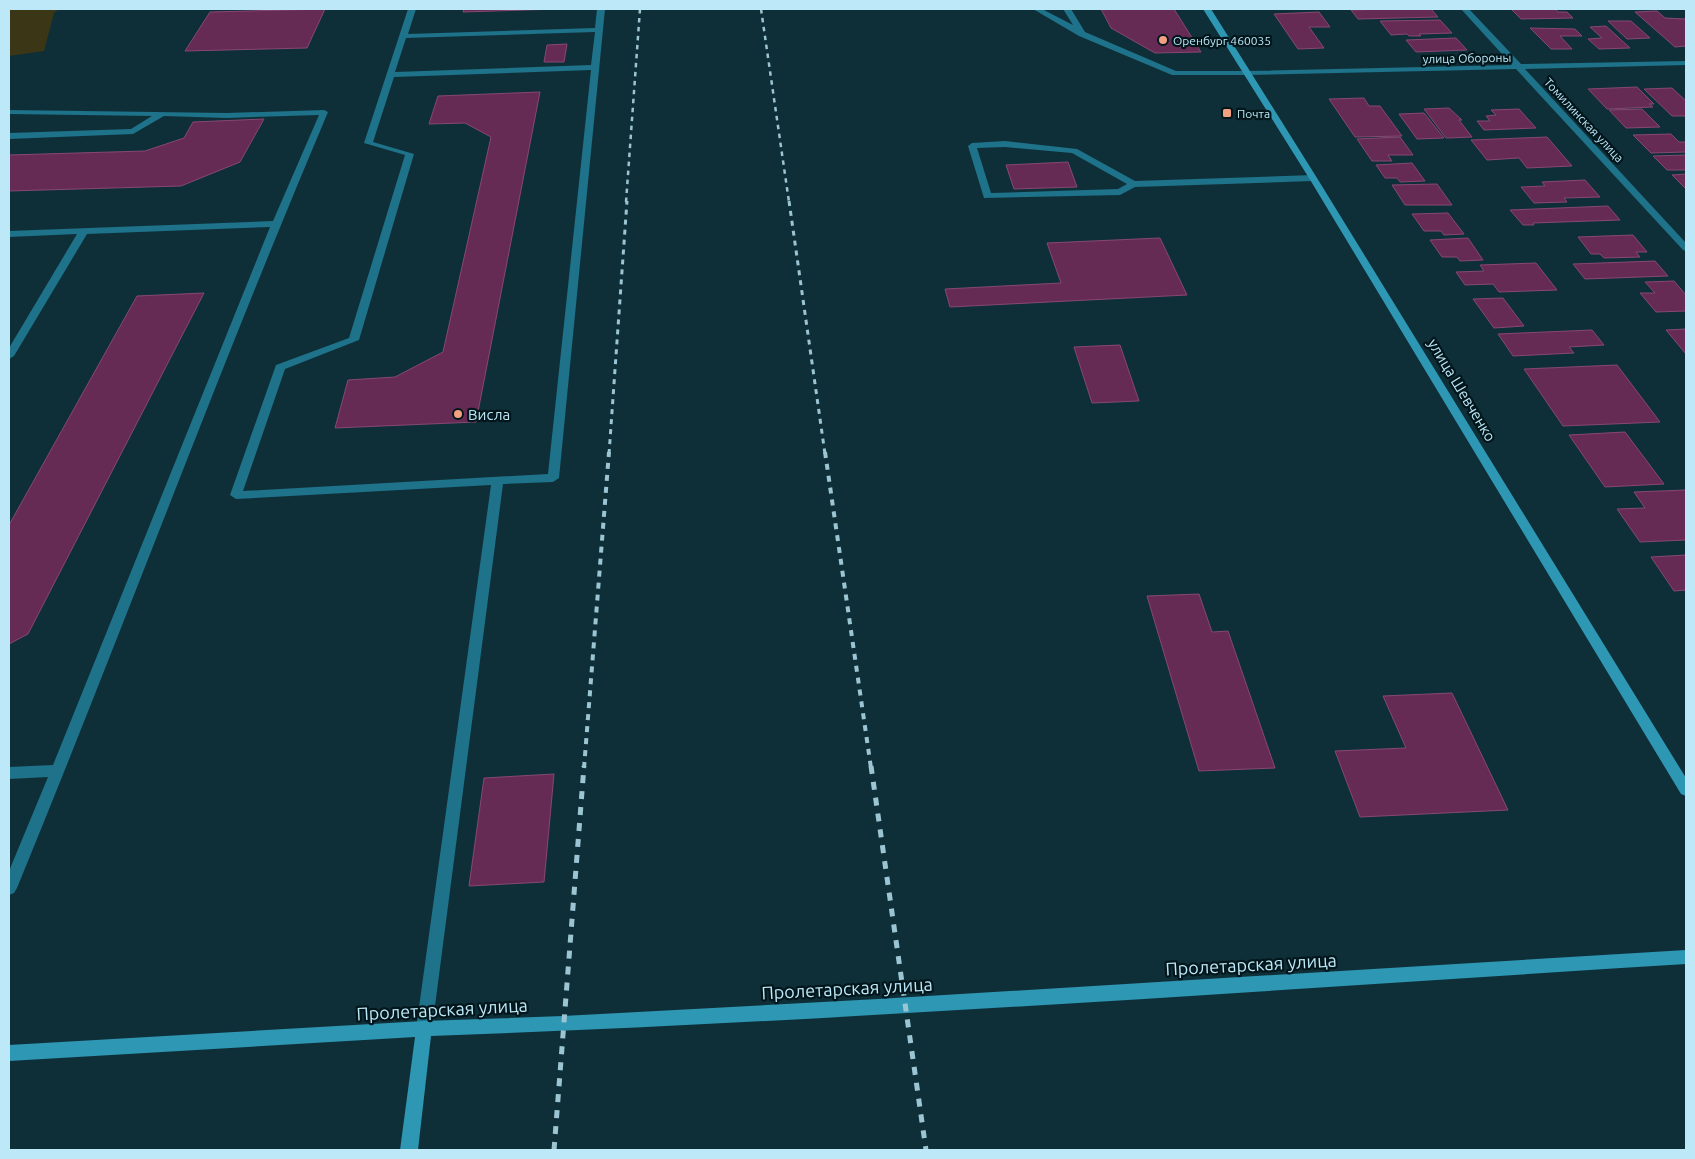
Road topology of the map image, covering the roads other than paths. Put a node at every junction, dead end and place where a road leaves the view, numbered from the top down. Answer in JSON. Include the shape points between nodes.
{"nodes":[{"id":1,"x":412,"y":9,"type":"edge"},
{"id":2,"x":601,"y":9,"type":"edge"},
{"id":3,"x":1037,"y":9,"type":"edge"},
{"id":4,"x":1067,"y":9,"type":"edge"},
{"id":5,"x":1207,"y":9,"type":"edge"},
{"id":6,"x":1465,"y":9,"type":"edge"},
{"id":7,"x":599,"y":30,"type":"junction"},
{"id":8,"x":1082,"y":34,"type":"junction"},
{"id":9,"x":402,"y":36,"type":"junction"},
{"id":10,"x":1686,"y":63,"type":"edge"},
{"id":11,"x":596,"y":67,"type":"junction"},
{"id":12,"x":1519,"y":68,"type":"junction"},
{"id":13,"x":1248,"y":73,"type":"junction"},
{"id":14,"x":389,"y":75,"type":"junction"},
{"id":15,"x":9,"y":112,"type":"edge"},
{"id":16,"x":164,"y":112,"type":"junction"},
{"id":17,"x":9,"y":136,"type":"edge"},
{"id":18,"x":1313,"y":178,"type":"junction"},
{"id":19,"x":1133,"y":184,"type":"junction"},
{"id":20,"x":276,"y":224,"type":"junction"},
{"id":21,"x":84,"y":231,"type":"junction"},
{"id":22,"x":9,"y":234,"type":"edge"},
{"id":23,"x":1686,"y":248,"type":"edge"},
{"id":24,"x":9,"y":356,"type":"edge"},
{"id":25,"x":498,"y":480,"type":"junction"},
{"id":26,"x":58,"y":771,"type":"junction"},
{"id":27,"x":9,"y":774,"type":"edge"},
{"id":28,"x":1686,"y":790,"type":"edge"},
{"id":29,"x":9,"y":888,"type":"edge"},
{"id":30,"x":1686,"y":958,"type":"edge"},
{"id":31,"x":424,"y":1029,"type":"junction"},
{"id":32,"x":9,"y":1052,"type":"edge"},
{"id":33,"x":409,"y":1150,"type":"edge"}],
"edges":[{"from":1,"to":9,"type":"street"},
{"from":2,"to":7,"type":"street"},
{"from":3,"to":8,"type":"street","name":"улица Обороны"},
{"from":4,"to":8,"type":"street"},
{"from":5,"to":13,"type":"main road","name":"улица Шевченко"},
{"from":6,"to":12,"type":"street","name":"Томилинская улица"},
{"from":7,"to":9,"type":"street"},
{"from":7,"to":11,"type":"street"},
{"from":8,"to":13,"type":"street","name":"улица Обороны","via":[[1175,73]]},
{"from":9,"to":14,"type":"street"},
{"from":10,"to":12,"type":"street","name":"улица Обороны"},
{"from":11,"to":14,"type":"street"},
{"from":11,"to":25,"type":"street","via":[[553,478]]},
{"from":12,"to":13,"type":"street","name":"улица Обороны"},
{"from":12,"to":23,"type":"street","name":"Томилинская улица"},
{"from":13,"to":18,"type":"main road","name":"улица Шевченко"},
{"from":14,"to":25,"type":"street","via":[[368,143],[410,154],[354,340],[280,367],[236,495]]},
{"from":15,"to":16,"type":"street"},
{"from":16,"to":17,"type":"street","via":[[133,131]]},
{"from":16,"to":20,"type":"street","via":[[196,115],[324,112]]},
{"from":18,"to":19,"type":"street"},
{"from":18,"to":28,"type":"main road","name":"улица Шевченко"},
{"from":19,"to":19,"type":"street","via":[[1120,192],[987,196],[972,146],[1004,144],[1074,151]]},
{"from":20,"to":21,"type":"street"},
{"from":20,"to":26,"type":"street"},
{"from":21,"to":22,"type":"street"},
{"from":21,"to":24,"type":"street"},
{"from":25,"to":31,"type":"street"},
{"from":26,"to":27,"type":"street"},
{"from":26,"to":29,"type":"street"},
{"from":30,"to":31,"type":"main road","name":"Пролетарская улица","via":[[878,1007]]},
{"from":31,"to":32,"type":"main road","name":"Пролетарская улица"},
{"from":31,"to":33,"type":"main road"}]}
